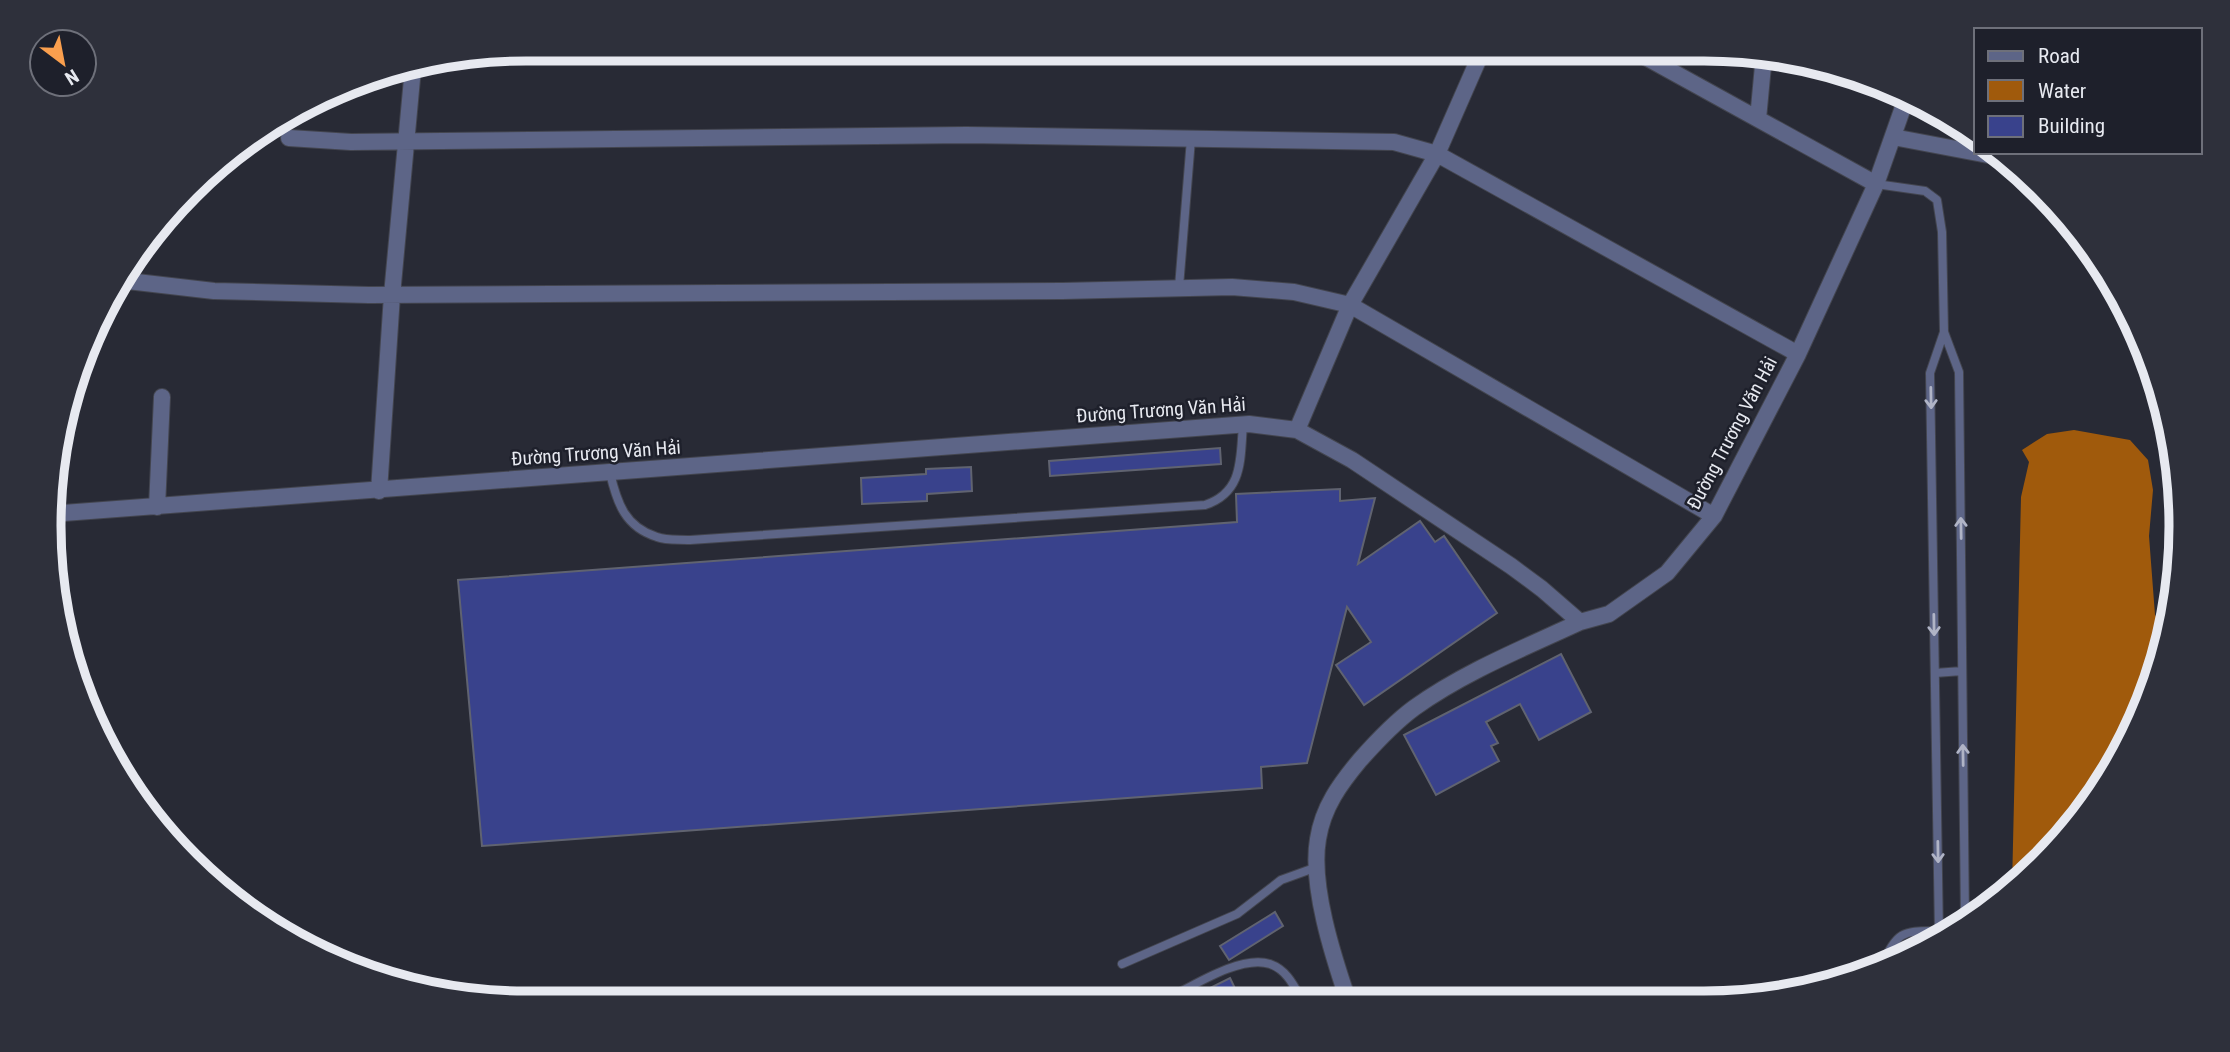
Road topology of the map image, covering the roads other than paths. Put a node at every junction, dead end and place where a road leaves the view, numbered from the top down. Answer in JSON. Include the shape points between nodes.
{"nodes":[{"id":1,"x":1478,"y":61,"type":"edge"},
{"id":2,"x":1653,"y":61,"type":"edge"},
{"id":3,"x":1762,"y":65,"type":"edge"},
{"id":4,"x":412,"y":76,"type":"edge"},
{"id":5,"x":1904,"y":106,"type":"edge"},
{"id":6,"x":1758,"y":119,"type":"junction"},
{"id":7,"x":1893,"y":137,"type":"junction"},
{"id":8,"x":289,"y":138,"type":"dead end"},
{"id":9,"x":1191,"y":139,"type":"junction"},
{"id":10,"x":405,"y":141,"type":"junction"},
{"id":11,"x":1974,"y":152,"type":"edge"},
{"id":12,"x":1437,"y":154,"type":"junction"},
{"id":13,"x":1876,"y":184,"type":"junction"},
{"id":14,"x":132,"y":281,"type":"edge"},
{"id":15,"x":1179,"y":287,"type":"junction"},
{"id":16,"x":392,"y":295,"type":"junction"},
{"id":17,"x":1350,"y":305,"type":"junction"},
{"id":18,"x":1944,"y":332,"type":"junction"},
{"id":19,"x":1798,"y":354,"type":"junction"},
{"id":20,"x":162,"y":397,"type":"dead end"},
{"id":21,"x":1243,"y":425,"type":"junction"},
{"id":22,"x":1297,"y":430,"type":"junction"},
{"id":23,"x":610,"y":473,"type":"junction"},
{"id":24,"x":379,"y":491,"type":"junction"},
{"id":25,"x":157,"y":506,"type":"junction"},
{"id":26,"x":61,"y":513,"type":"edge"},
{"id":27,"x":1714,"y":516,"type":"junction"},
{"id":28,"x":1580,"y":622,"type":"junction"},
{"id":29,"x":1962,"y":671,"type":"junction"},
{"id":30,"x":1935,"y":673,"type":"junction"},
{"id":31,"x":1317,"y":867,"type":"junction"},
{"id":32,"x":1965,"y":910,"type":"edge"},
{"id":33,"x":1942,"y":924,"type":"edge"},
{"id":34,"x":1929,"y":932,"type":"edge"},
{"id":35,"x":1887,"y":953,"type":"edge"},
{"id":36,"x":1122,"y":964,"type":"dead end"},
{"id":37,"x":1183,"y":991,"type":"edge"},
{"id":38,"x":1297,"y":991,"type":"edge"},
{"id":39,"x":1345,"y":991,"type":"edge"}],
"edges":[{"from":1,"to":12,"type":"street"},
{"from":2,"to":6,"type":"street"},
{"from":3,"to":6,"type":"street"},
{"from":4,"to":10,"type":"street"},
{"from":5,"to":7,"type":"street","name":"Đường Trương Văn Hải"},
{"from":6,"to":13,"type":"street"},
{"from":7,"to":11,"type":"street"},
{"from":7,"to":13,"type":"street","name":"Đường Trương Văn Hải"},
{"from":8,"to":10,"type":"street"},
{"from":9,"to":10,"type":"street","via":[[966,135]]},
{"from":9,"to":12,"type":"street","via":[[1376,141]]},
{"from":9,"to":15,"type":"lane"},
{"from":10,"to":16,"type":"street"},
{"from":12,"to":17,"type":"street"},
{"from":12,"to":19,"type":"street"},
{"from":13,"to":18,"type":"lane","via":[[1925,191],[1937,200]]},
{"from":13,"to":19,"type":"street","name":"Đường Trương Văn Hải"},
{"from":14,"to":16,"type":"street","via":[[214,291]]},
{"from":15,"to":16,"type":"street"},
{"from":15,"to":17,"type":"street","via":[[1273,289]]},
{"from":16,"to":24,"type":"street"},
{"from":17,"to":22,"type":"street"},
{"from":17,"to":27,"type":"street"},
{"from":29,"to":18,"type":"lane","one_way":true,"via":[[1959,372]]},
{"from":18,"to":30,"type":"lane","one_way":true,"via":[[1930,373]]},
{"from":19,"to":27,"type":"street","name":"Đường Trương Văn Hải"},
{"from":20,"to":25,"type":"street"},
{"from":21,"to":22,"type":"street","name":"Đường Trương Văn Hải"},
{"from":21,"to":23,"type":"street","name":"Đường Trương Văn Hải"},
{"from":21,"to":23,"type":"lane","via":[[1240,467],[1234,482],[1221,498],[1205,505],[690,540],[658,538],[637,527],[617,503]]},
{"from":22,"to":28,"type":"street","name":"Đường Trương Văn Hải","via":[[1352,460],[1488,551]]},
{"from":23,"to":24,"type":"street","name":"Đường Trương Văn Hải"},
{"from":24,"to":25,"type":"street","name":"Đường Trương Văn Hải"},
{"from":25,"to":26,"type":"street","name":"Đường Trương Văn Hải"},
{"from":27,"to":28,"type":"street","name":"Đường Trương Văn Hải","via":[[1667,573],[1609,614]]},
{"from":28,"to":31,"type":"street","via":[[1506,656],[1413,709],[1339,784],[1317,839]]},
{"from":29,"to":30,"type":"lane"},
{"from":32,"to":29,"type":"lane","one_way":true},
{"from":30,"to":33,"type":"lane","one_way":true},
{"from":31,"to":36,"type":"lane","via":[[1281,880],[1237,914]]},
{"from":31,"to":39,"type":"street","via":[[1329,945]]},
{"from":34,"to":35,"type":"lane","via":[[1909,931]]},
{"from":37,"to":38,"type":"lane","via":[[1226,969],[1258,962],[1283,972]]}]}
